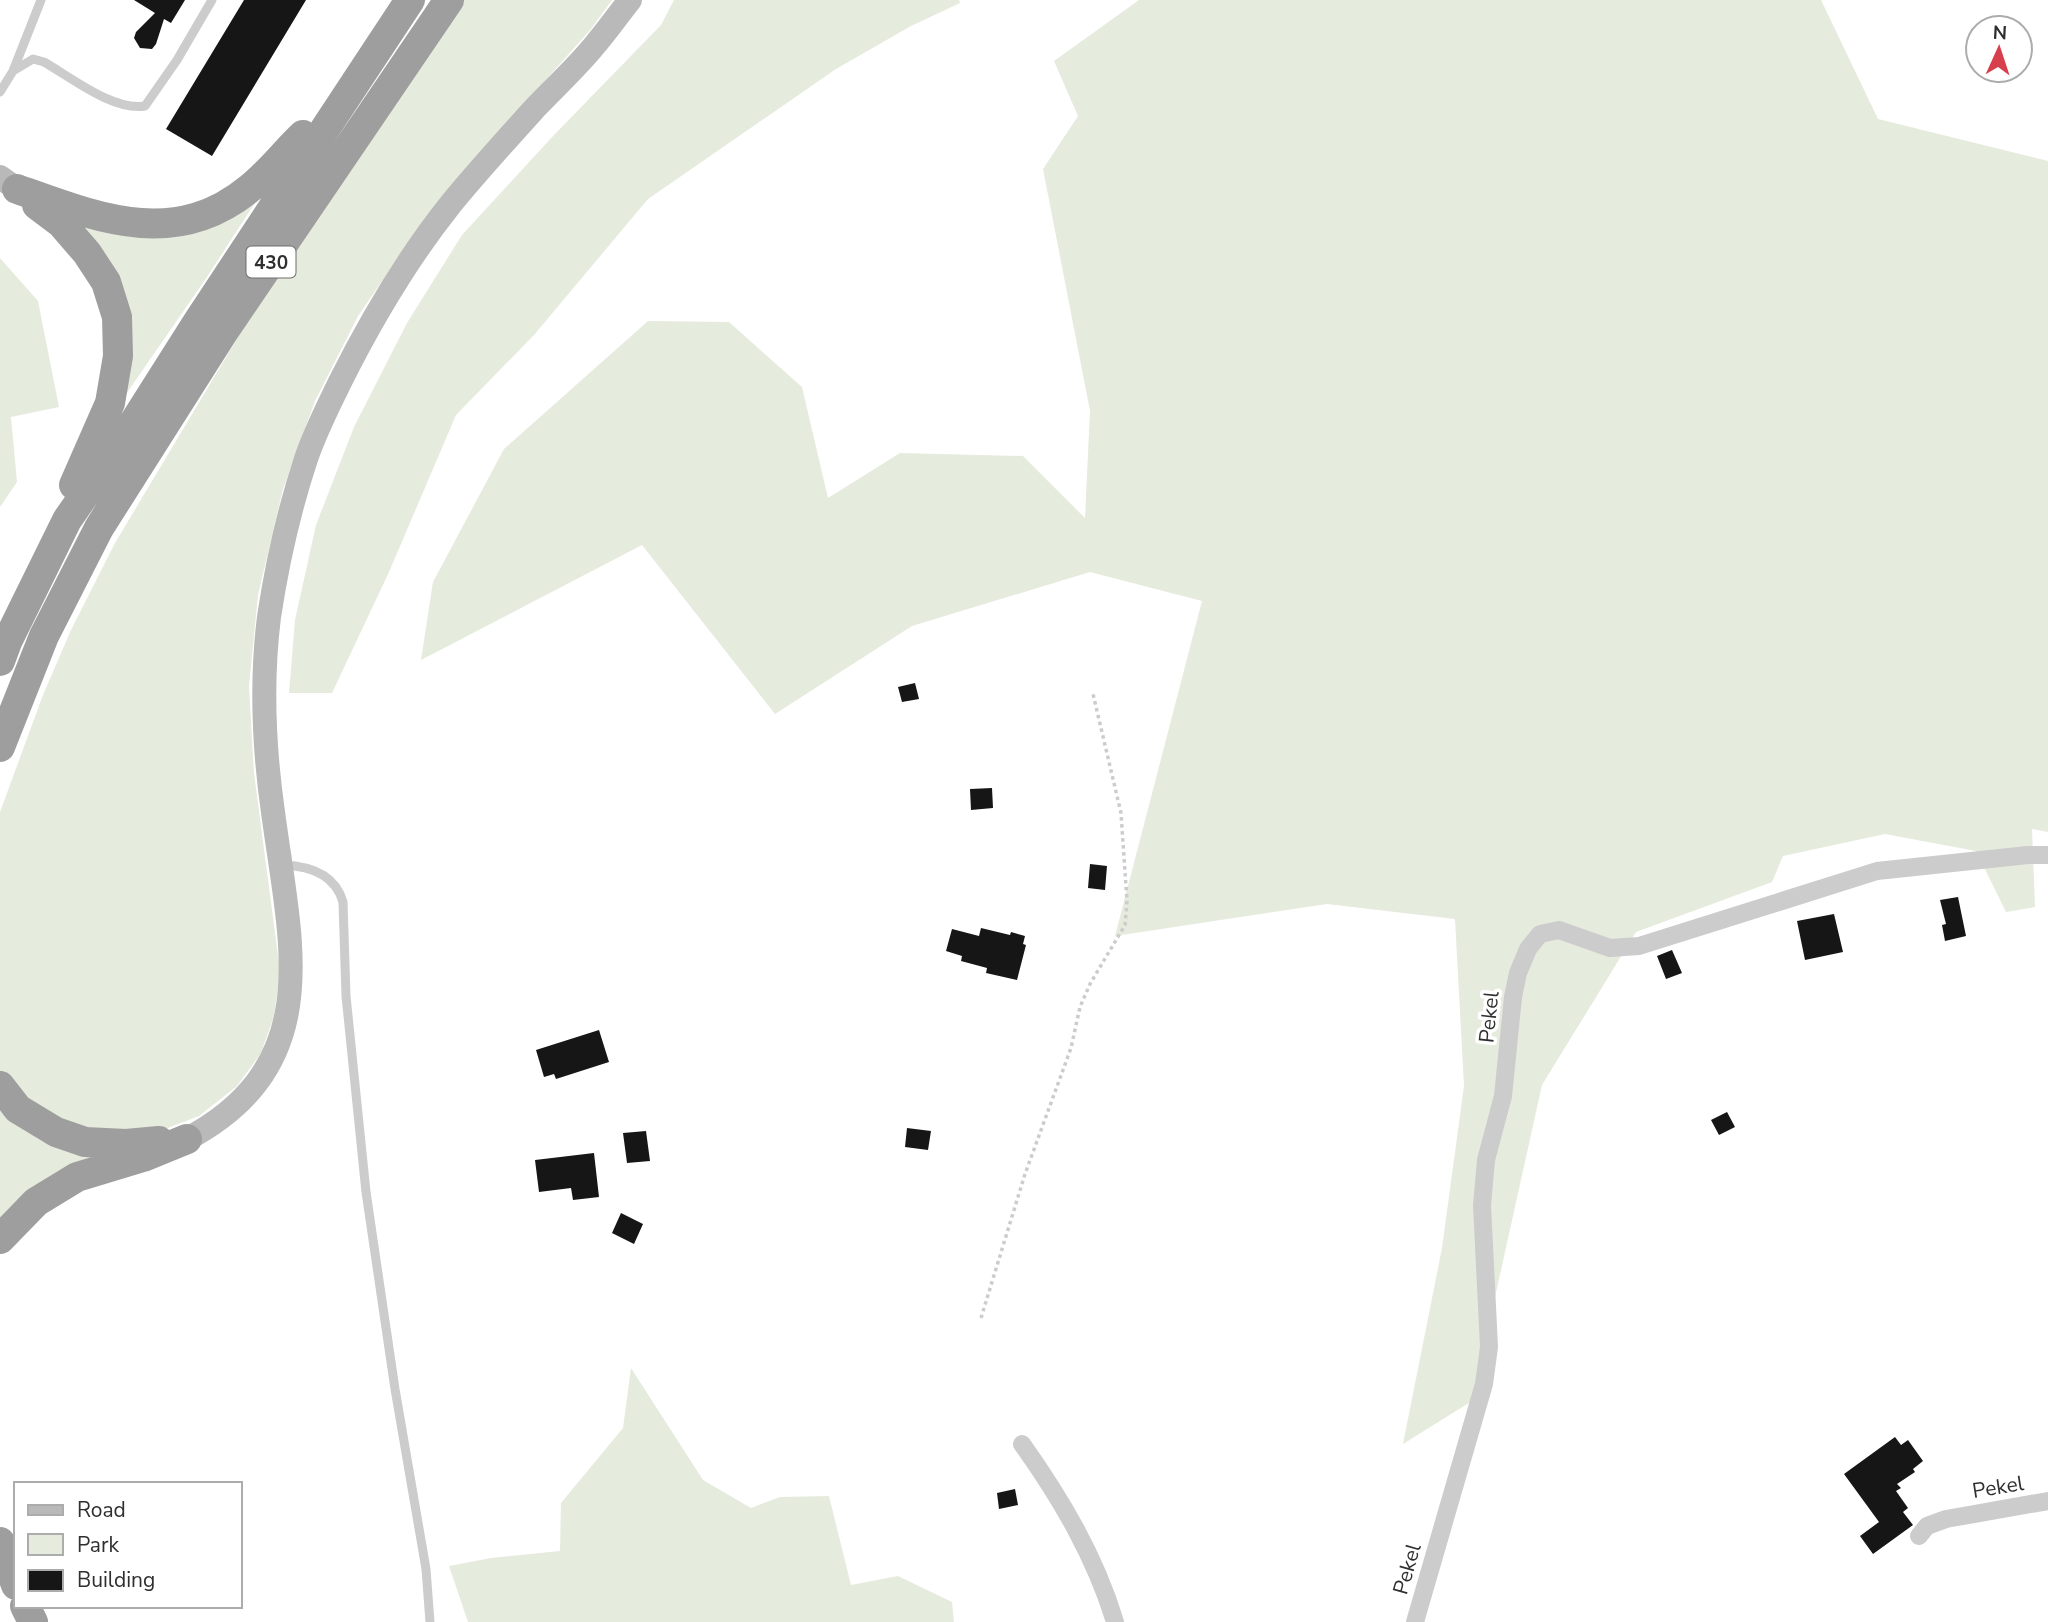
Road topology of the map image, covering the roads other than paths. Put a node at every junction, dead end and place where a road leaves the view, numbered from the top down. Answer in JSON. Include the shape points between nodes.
{"nodes":[{"id":1,"x":41,"y":0,"type":"edge"},
{"id":2,"x":212,"y":0,"type":"edge"},
{"id":3,"x":410,"y":0,"type":"edge"},
{"id":4,"x":449,"y":0,"type":"edge"},
{"id":5,"x":630,"y":0,"type":"edge"},
{"id":6,"x":13,"y":71,"type":"junction"},
{"id":7,"x":0,"y":92,"type":"edge"},
{"id":8,"x":345,"y":96,"type":"junction"},
{"id":9,"x":9,"y":183,"type":"edge"},
{"id":10,"x":68,"y":520,"type":"junction"},
{"id":11,"x":0,"y":661,"type":"edge"},
{"id":12,"x":0,"y":747,"type":"edge"},
{"id":13,"x":2048,"y":855,"type":"edge"},
{"id":14,"x":280,"y":865,"type":"junction"},
{"id":15,"x":0,"y":1086,"type":"edge"},
{"id":16,"x":187,"y":1139,"type":"junction"},
{"id":17,"x":0,"y":1238,"type":"edge"},
{"id":18,"x":1022,"y":1444,"type":"dead end"},
{"id":19,"x":2048,"y":1501,"type":"edge"},
{"id":20,"x":1919,"y":1536,"type":"dead end"},
{"id":21,"x":0,"y":1542,"type":"edge"},
{"id":22,"x":14,"y":1580,"type":"edge"},
{"id":23,"x":430,"y":1622,"type":"edge"},
{"id":24,"x":1115,"y":1622,"type":"edge"},
{"id":25,"x":1415,"y":1622,"type":"edge"}],
"edges":[{"from":1,"to":6,"type":"lane"},
{"from":2,"to":6,"type":"lane","via":[[145,106],[131,108],[110,100],[33,59]]},
{"from":3,"to":8,"type":"highway","number":"430"},
{"from":4,"to":12,"type":"highway","number":"430","via":[[224,331],[99,528],[44,636]]},
{"from":5,"to":14,"type":"main road","via":[[593,48],[450,206],[406,267],[362,339],[307,457],[269,618],[266,733]]},
{"from":6,"to":7,"type":"lane"},
{"from":8,"to":9,"type":"highway","via":[[250,189],[227,204],[170,223],[111,221]]},
{"from":8,"to":10,"type":"highway","number":"430"},
{"from":9,"to":10,"type":"highway","via":[[61,223],[87,253],[106,282],[117,317],[118,356],[110,403],[75,480]]},
{"from":10,"to":11,"type":"highway","number":"430"},
{"from":13,"to":25,"type":"street","name":"Pekel","via":[[1877,871],[1639,946],[1610,948],[1559,930],[1540,934],[1518,973],[1503,1096],[1486,1160],[1482,1205],[1489,1347],[1484,1384]]},
{"from":14,"to":16,"type":"main road","via":[[291,944],[292,988],[285,1028],[269,1065],[250,1091],[215,1125]]},
{"from":14,"to":23,"type":"lane","via":[[299,866],[328,878],[339,888],[343,902],[346,996],[366,1192],[426,1569]]},
{"from":15,"to":16,"type":"highway","via":[[18,1108],[56,1132],[85,1142]]},
{"from":16,"to":17,"type":"highway","via":[[77,1177],[36,1202]]},
{"from":18,"to":24,"type":"street","via":[[1085,1544]]},
{"from":19,"to":20,"type":"street","name":"Pekel","via":[[1946,1518],[1927,1526]]},
{"from":21,"to":22,"type":"highway"}]}
